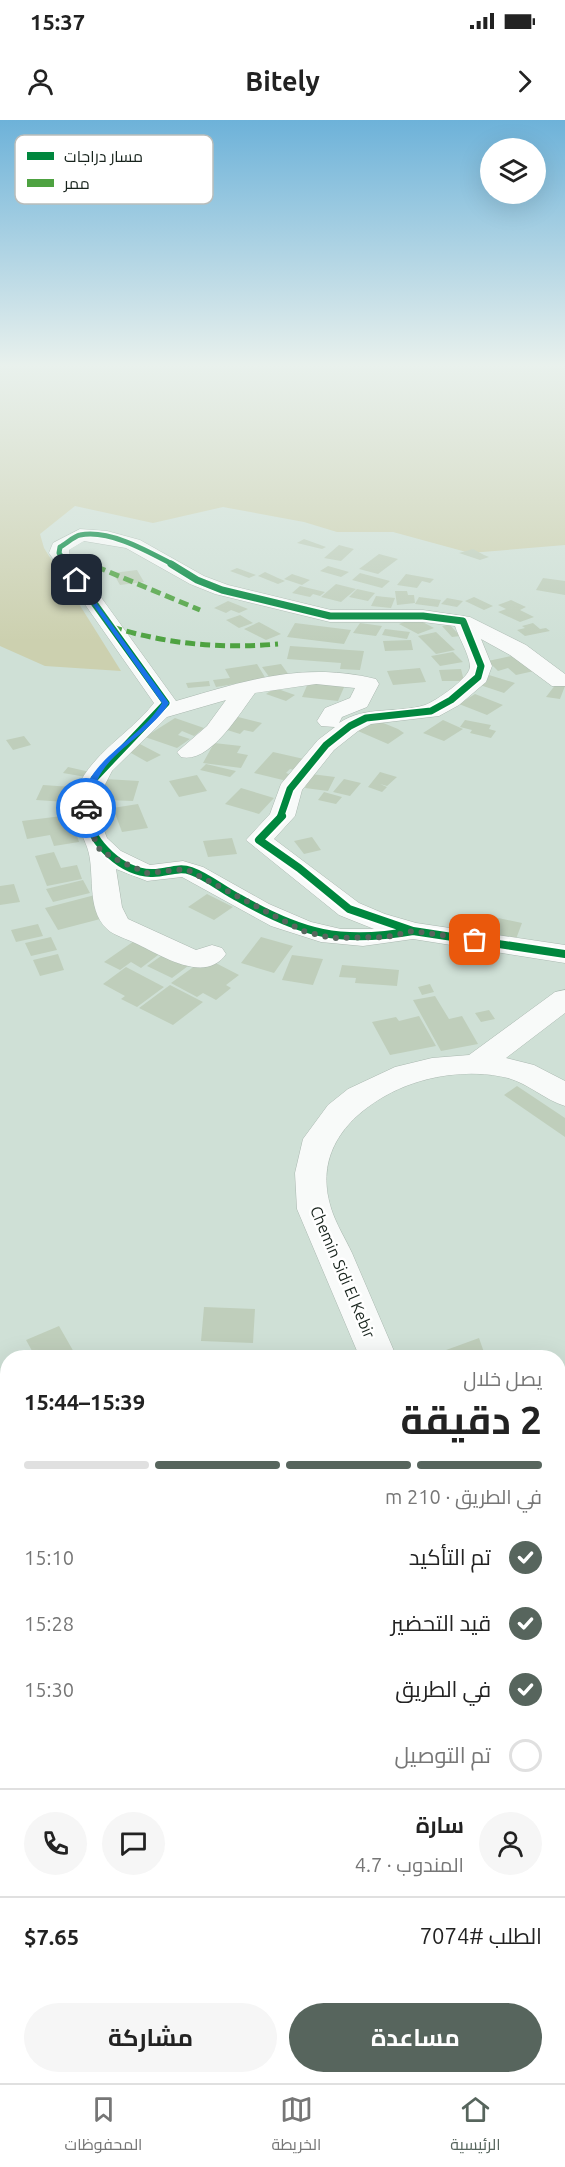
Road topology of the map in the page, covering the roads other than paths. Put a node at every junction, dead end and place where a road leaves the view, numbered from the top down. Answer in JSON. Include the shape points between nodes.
{"nodes":[{"id":1,"x":463,"y":621,"type":"junction"},
{"id":2,"x":560,"y":681,"type":"dead end"},
{"id":3,"x":248,"y":686,"type":"junction"},
{"id":4,"x":160,"y":712,"type":"junction"},
{"id":5,"x":326,"y":745,"type":"junction"},
{"id":6,"x":189,"y":752,"type":"dead end"},
{"id":7,"x":100,"y":850,"type":"junction"},
{"id":8,"x":413,"y":931,"type":"junction"},
{"id":9,"x":212,"y":954,"type":"dead end"},
{"id":10,"x":565,"y":954,"type":"edge"},
{"id":11,"x":565,"y":999,"type":"edge"},
{"id":12,"x":477,"y":1064,"type":"junction"},
{"id":13,"x":565,"y":1095,"type":"edge"},
{"id":14,"x":376,"y":1350,"type":"edge"}],
"edges":[{"from":1,"to":2,"type":"street","via":[[518,650]]},
{"from":1,"to":4,"type":"street","via":[[423,616],[330,616],[222,590],[196,580],[133,544],[80,535],[60,547],[59,553],[154,684],[166,703]]},
{"from":1,"to":5,"type":"street","via":[[481,665],[478,677],[470,685],[431,711],[366,718]]},
{"from":3,"to":4,"type":"street"},
{"from":3,"to":5,"type":"street","via":[[348,678],[368,684],[359,702],[333,713],[325,728]]},
{"from":3,"to":6,"type":"street","via":[[215,731]]},
{"from":4,"to":7,"type":"street","via":[[93,779],[85,807]]},
{"from":5,"to":8,"type":"street","via":[[290,789],[282,816],[260,840],[349,909]]},
{"from":7,"to":8,"type":"street","via":[[147,873],[186,869],[303,931],[331,938],[387,937]]},
{"from":7,"to":9,"type":"street","via":[[108,907],[117,924],[190,958]]},
{"from":8,"to":10,"type":"street"},
{"from":11,"to":12,"type":"street"},
{"from":12,"to":13,"type":"street","name":"Chemin Sidi El Kebir","via":[[510,1068]]},
{"from":12,"to":14,"type":"street","name":"Chemin Sidi El Kebir","via":[[442,1066],[380,1085],[354,1101],[323,1132],[313,1160],[312,1200]]}]}
